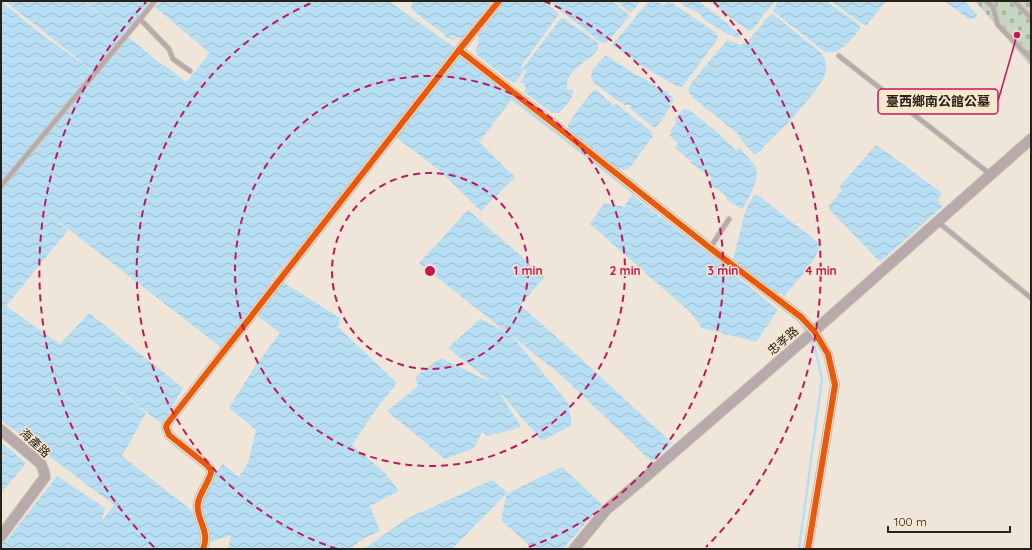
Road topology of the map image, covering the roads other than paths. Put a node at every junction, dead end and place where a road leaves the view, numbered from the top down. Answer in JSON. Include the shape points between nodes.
{"nodes":[{"id":1,"x":155,"y":1,"type":"edge"},
{"id":2,"x":499,"y":1,"type":"edge"},
{"id":3,"x":986,"y":1,"type":"edge"},
{"id":4,"x":1016,"y":2,"type":"edge"},
{"id":5,"x":1031,"y":18,"type":"edge"},
{"id":6,"x":140,"y":19,"type":"junction"},
{"id":7,"x":459,"y":50,"type":"junction"},
{"id":8,"x":839,"y":56,"type":"dead end"},
{"id":9,"x":1031,"y":59,"type":"edge"},
{"id":10,"x":190,"y":70,"type":"dead end"},
{"id":11,"x":1031,"y":139,"type":"edge"},
{"id":12,"x":991,"y":174,"type":"junction"},
{"id":13,"x":1,"y":186,"type":"edge"},
{"id":14,"x":729,"y":219,"type":"dead end"},
{"id":15,"x":938,"y":222,"type":"junction"},
{"id":16,"x":710,"y":248,"type":"junction"},
{"id":17,"x":1031,"y":298,"type":"edge"},
{"id":18,"x":814,"y":331,"type":"junction"},
{"id":19,"x":1,"y":430,"type":"edge"},
{"id":20,"x":1,"y":536,"type":"edge"},
{"id":21,"x":203,"y":549,"type":"edge"},
{"id":22,"x":574,"y":549,"type":"edge"},
{"id":23,"x":808,"y":549,"type":"edge"}],
"edges":[{"from":1,"to":6,"type":"lane"},
{"from":2,"to":7,"type":"street"},
{"from":3,"to":9,"type":"lane","via":[[993,7],[998,25]]},
{"from":4,"to":5,"type":"lane"},
{"from":6,"to":10,"type":"lane","via":[[169,49],[173,59]]},
{"from":6,"to":13,"type":"lane"},
{"from":7,"to":16,"type":"street"},
{"from":7,"to":21,"type":"street","via":[[167,424],[169,435],[210,469],[211,475],[197,506],[206,537]]},
{"from":8,"to":12,"type":"lane"},
{"from":11,"to":12,"type":"street","name":"忠孝路"},
{"from":12,"to":15,"type":"street","name":"忠孝路"},
{"from":14,"to":16,"type":"lane"},
{"from":15,"to":17,"type":"lane"},
{"from":15,"to":18,"type":"street","name":"忠孝路"},
{"from":16,"to":18,"type":"street","via":[[801,317]]},
{"from":18,"to":22,"type":"street","name":"忠孝路","via":[[606,510]]},
{"from":18,"to":23,"type":"street","via":[[828,354],[835,385]]},
{"from":19,"to":20,"type":"street","name":"海產路","via":[[41,464],[44,472],[44,477]]}]}
